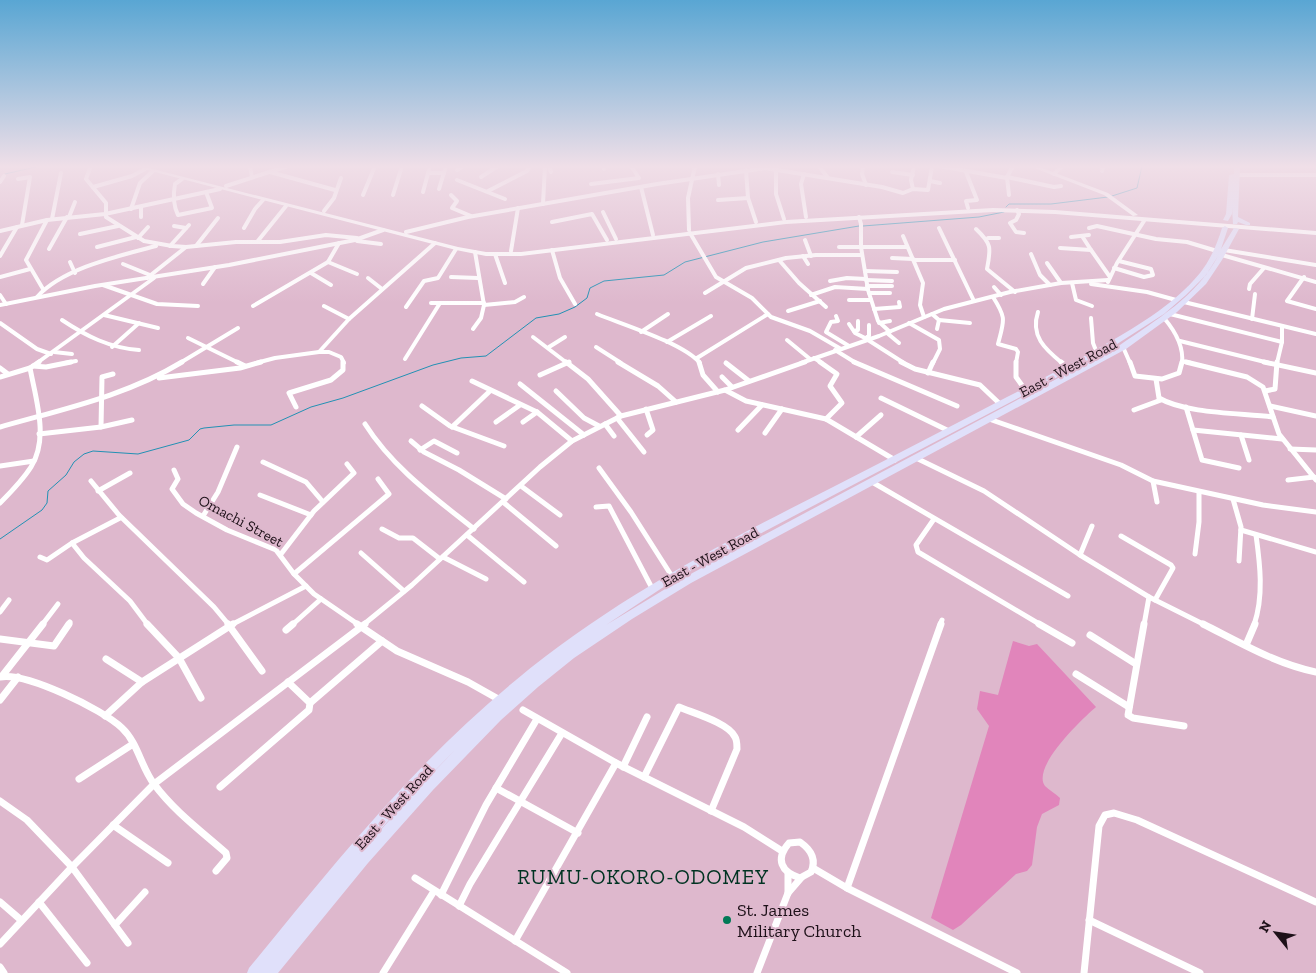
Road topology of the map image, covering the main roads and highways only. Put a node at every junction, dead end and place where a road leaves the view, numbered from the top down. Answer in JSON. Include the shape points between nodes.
{"nodes":[{"id":1,"x":308,"y":211,"type":"edge"},
{"id":2,"x":326,"y":211,"type":"edge"},
{"id":3,"x":913,"y":211,"type":"edge"},
{"id":4,"x":947,"y":211,"type":"edge"},
{"id":5,"x":1047,"y":211,"type":"edge"},
{"id":6,"x":1064,"y":211,"type":"edge"},
{"id":7,"x":1131,"y":211,"type":"edge"},
{"id":8,"x":1229,"y":211,"type":"edge"},
{"id":9,"x":1237,"y":211,"type":"edge"},
{"id":10,"x":1080,"y":213,"type":"junction"},
{"id":11,"x":1135,"y":215,"type":"junction"},
{"id":12,"x":1224,"y":224,"type":"junction"},
{"id":13,"x":1236,"y":224,"type":"junction"},
{"id":14,"x":1248,"y":224,"type":"joint"},
{"id":15,"x":690,"y":232,"type":"junction"},
{"id":16,"x":1316,"y":232,"type":"edge"},
{"id":17,"x":1221,"y":252,"type":"junction"},
{"id":18,"x":1180,"y":301,"type":"junction"},
{"id":19,"x":327,"y":892,"type":"junction"},
{"id":20,"x":254,"y":973,"type":"edge"},
{"id":21,"x":269,"y":973,"type":"edge"}],
"edges":[{"from":1,"to":15,"type":"main road","via":[[456,249],[495,254]]},
{"from":2,"to":15,"type":"main road","via":[[475,249],[511,251]]},
{"from":3,"to":15,"type":"main road","via":[[784,219]]},
{"from":4,"to":15,"type":"main road"},
{"from":5,"to":10,"type":"main road"},
{"from":6,"to":10,"type":"main road"},
{"from":7,"to":11,"type":"main road"},
{"from":8,"to":12,"type":"main road","name":"East - West Road"},
{"from":9,"to":13,"type":"main road","name":"East - West Road"},
{"from":10,"to":11,"type":"main road"},
{"from":10,"to":12,"type":"main road","via":[[1144,221]]},
{"from":10,"to":16,"type":"main road"},
{"from":11,"to":12,"type":"main road"},
{"from":12,"to":13,"type":"main road"},
{"from":12,"to":17,"type":"main road","name":"East - West Road"},
{"from":13,"to":14,"type":"main road"},
{"from":13,"to":16,"type":"main road"},
{"from":13,"to":17,"type":"main road","name":"East - West Road"},
{"from":14,"to":16,"type":"main road"},
{"from":17,"to":18,"type":"main road","name":"East - West Road","via":[[1204,283]]},
{"from":18,"to":19,"type":"main road","name":"East - West Road","via":[[1167,316],[1122,347],[688,580],[568,656],[535,682],[445,768]]},
{"from":18,"to":19,"type":"main road","name":"East - West Road","via":[[1097,353],[758,530],[653,590],[563,649],[500,700],[407,790]]},
{"from":19,"to":20,"type":"main road","name":"East - West Road"},
{"from":19,"to":21,"type":"main road","name":"East - West Road"}]}
